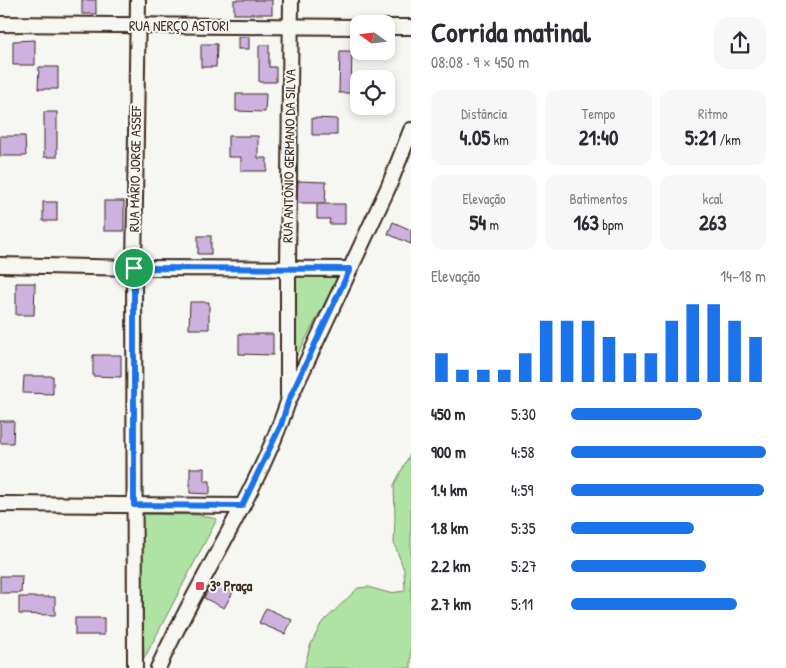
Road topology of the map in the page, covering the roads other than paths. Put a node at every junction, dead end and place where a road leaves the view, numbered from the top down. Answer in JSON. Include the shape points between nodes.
{"nodes":[{"id":1,"x":138,"y":0,"type":"edge"},
{"id":2,"x":291,"y":0,"type":"edge"},
{"id":3,"x":0,"y":24,"type":"edge"},
{"id":4,"x":138,"y":25,"type":"junction"},
{"id":5,"x":291,"y":26,"type":"junction"},
{"id":6,"x":350,"y":27,"type":"edge"},
{"id":7,"x":395,"y":27,"type":"edge"},
{"id":8,"x":411,"y":27,"type":"edge"},
{"id":9,"x":411,"y":130,"type":"edge"},
{"id":10,"x":0,"y":265,"type":"edge"},
{"id":11,"x":134,"y":268,"type":"junction"},
{"id":12,"x":288,"y":268,"type":"junction"},
{"id":13,"x":350,"y":269,"type":"junction"},
{"id":14,"x":288,"y":402,"type":"junction"},
{"id":15,"x":0,"y":504,"type":"edge"},
{"id":16,"x":134,"y":505,"type":"junction"},
{"id":17,"x":242,"y":506,"type":"junction"},
{"id":18,"x":135,"y":668,"type":"edge"},
{"id":19,"x":158,"y":668,"type":"edge"}],
"edges":[{"from":1,"to":4,"type":"street","name":"RUA MÁRIO JORGE ASSEF"},
{"from":2,"to":5,"type":"street","name":"RUA ANTÔNIO GERMANO DA SILVA"},
{"from":3,"to":4,"type":"street","name":"RUA NERÇO ASTORI"},
{"from":4,"to":5,"type":"street","name":"RUA NERÇO ASTORI"},
{"from":4,"to":11,"type":"street","name":"RUA MÁRIO JORGE ASSEF"},
{"from":5,"to":6,"type":"street","name":"RUA NERÇO ASTORI"},
{"from":5,"to":12,"type":"street","name":"RUA ANTÔNIO GERMANO DA SILVA"},
{"from":7,"to":8,"type":"street"},
{"from":9,"to":13,"type":"street"},
{"from":10,"to":11,"type":"street"},
{"from":11,"to":12,"type":"street"},
{"from":11,"to":16,"type":"street","name":"RUA MÁRIO JORGE ASSEF"},
{"from":12,"to":13,"type":"street"},
{"from":12,"to":14,"type":"street","name":"RUA ANTÔNIO GERMANO DA SILVA"},
{"from":13,"to":14,"type":"street"},
{"from":14,"to":17,"type":"street","via":[[281,425]]},
{"from":15,"to":16,"type":"street"},
{"from":16,"to":17,"type":"street"},
{"from":16,"to":18,"type":"street","name":"RUA MÁRIO JORGE ASSEF"},
{"from":17,"to":19,"type":"street"}]}
